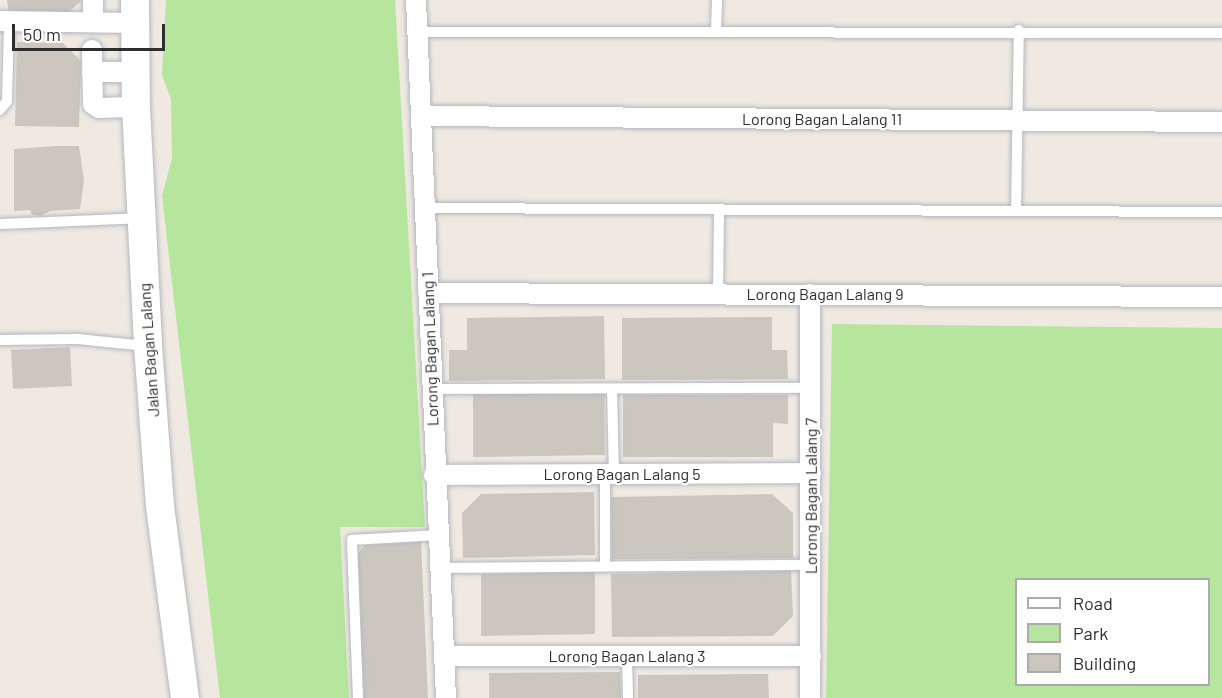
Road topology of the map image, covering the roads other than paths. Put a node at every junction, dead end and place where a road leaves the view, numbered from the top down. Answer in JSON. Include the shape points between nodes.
{"nodes":[{"id":1,"x":93,"y":0,"type":"edge"},
{"id":2,"x":416,"y":0,"type":"edge"},
{"id":3,"x":717,"y":0,"type":"edge"},
{"id":4,"x":135,"y":12,"type":"edge"},
{"id":5,"x":5,"y":21,"type":"edge"},
{"id":6,"x":93,"y":22,"type":"junction"},
{"id":7,"x":716,"y":30,"type":"junction"},
{"id":8,"x":1019,"y":30,"type":"junction"},
{"id":9,"x":417,"y":32,"type":"junction"},
{"id":10,"x":1222,"y":33,"type":"edge"},
{"id":11,"x":92,"y":50,"type":"dead end"},
{"id":12,"x":92,"y":72,"type":"junction"},
{"id":13,"x":135,"y":72,"type":"junction"},
{"id":14,"x":136,"y":107,"type":"junction"},
{"id":15,"x":0,"y":110,"type":"edge"},
{"id":16,"x":422,"y":116,"type":"junction"},
{"id":17,"x":1016,"y":121,"type":"junction"},
{"id":18,"x":1222,"y":122,"type":"edge"},
{"id":19,"x":425,"y":208,"type":"junction"},
{"id":20,"x":719,"y":210,"type":"junction"},
{"id":21,"x":1016,"y":211,"type":"junction"},
{"id":22,"x":1222,"y":212,"type":"edge"},
{"id":23,"x":141,"y":218,"type":"junction"},
{"id":24,"x":0,"y":224,"type":"edge"},
{"id":25,"x":428,"y":293,"type":"junction"},
{"id":26,"x":718,"y":294,"type":"junction"},
{"id":27,"x":810,"y":294,"type":"junction"},
{"id":28,"x":1222,"y":297,"type":"edge"},
{"id":29,"x":0,"y":340,"type":"edge"},
{"id":30,"x":148,"y":346,"type":"junction"},
{"id":31,"x":612,"y":388,"type":"junction"},
{"id":32,"x":811,"y":388,"type":"junction"},
{"id":33,"x":431,"y":389,"type":"junction"},
{"id":34,"x":811,"y":473,"type":"junction"},
{"id":35,"x":609,"y":474,"type":"junction"},
{"id":36,"x":434,"y":475,"type":"junction"},
{"id":37,"x":438,"y":535,"type":"junction"},
{"id":38,"x":811,"y":565,"type":"junction"},
{"id":39,"x":605,"y":566,"type":"junction"},
{"id":40,"x":440,"y":568,"type":"junction"},
{"id":41,"x":444,"y":656,"type":"junction"},
{"id":42,"x":627,"y":656,"type":"junction"},
{"id":43,"x":811,"y":656,"type":"junction"},
{"id":44,"x":185,"y":698,"type":"edge"},
{"id":45,"x":358,"y":698,"type":"edge"},
{"id":46,"x":446,"y":698,"type":"edge"},
{"id":47,"x":628,"y":698,"type":"edge"},
{"id":48,"x":810,"y":698,"type":"edge"}],
"edges":[{"from":1,"to":6,"type":"street"},
{"from":2,"to":9,"type":"street","name":"Lorong Bagan Lalang 1"},
{"from":3,"to":7,"type":"lane"},
{"from":4,"to":6,"type":"street"},
{"from":4,"to":13,"type":"main road","name":"Jalan Bagan Lalang"},
{"from":5,"to":6,"type":"street"},
{"from":5,"to":15,"type":"lane","via":[[7,100]]},
{"from":7,"to":8,"type":"lane"},
{"from":7,"to":9,"type":"lane"},
{"from":8,"to":10,"type":"lane"},
{"from":8,"to":17,"type":"lane"},
{"from":9,"to":16,"type":"street","name":"Lorong Bagan Lalang 1"},
{"from":11,"to":12,"type":"street"},
{"from":12,"to":13,"type":"street"},
{"from":12,"to":14,"type":"street","via":[[93,104],[99,108]]},
{"from":13,"to":14,"type":"main road","name":"Jalan Bagan Lalang"},
{"from":14,"to":23,"type":"main road","name":"Jalan Bagan Lalang"},
{"from":16,"to":17,"type":"street","name":"Lorong Bagan Lalang 11"},
{"from":16,"to":19,"type":"street","name":"Lorong Bagan Lalang 1"},
{"from":17,"to":18,"type":"street","name":"Lorong Bagan Lalang 11"},
{"from":17,"to":21,"type":"lane"},
{"from":19,"to":20,"type":"lane"},
{"from":19,"to":25,"type":"street","name":"Lorong Bagan Lalang 1"},
{"from":20,"to":21,"type":"lane"},
{"from":20,"to":26,"type":"lane"},
{"from":21,"to":22,"type":"lane"},
{"from":23,"to":24,"type":"lane"},
{"from":23,"to":30,"type":"main road","name":"Jalan Bagan Lalang"},
{"from":25,"to":26,"type":"street","name":"Lorong Bagan Lalang 9"},
{"from":25,"to":33,"type":"street","name":"Lorong Bagan Lalang 1"},
{"from":26,"to":27,"type":"street","name":"Lorong Bagan Lalang 9"},
{"from":27,"to":28,"type":"street","name":"Lorong Bagan Lalang 9"},
{"from":27,"to":32,"type":"street","name":"Lorong Bagan Lalang 7"},
{"from":29,"to":30,"type":"lane","via":[[78,339]]},
{"from":30,"to":44,"type":"main road","name":"Jalan Bagan Lalang","via":[[160,506]]},
{"from":31,"to":32,"type":"lane"},
{"from":31,"to":33,"type":"lane"},
{"from":31,"to":35,"type":"lane"},
{"from":32,"to":34,"type":"street","name":"Lorong Bagan Lalang 7"},
{"from":33,"to":36,"type":"street","name":"Lorong Bagan Lalang 1"},
{"from":34,"to":35,"type":"street","name":"Lorong Bagan Lalang 5"},
{"from":34,"to":38,"type":"street","name":"Lorong Bagan Lalang 7"},
{"from":35,"to":36,"type":"street","name":"Lorong Bagan Lalang 5"},
{"from":35,"to":39,"type":"lane"},
{"from":36,"to":37,"type":"street","name":"Lorong Bagan Lalang 1"},
{"from":37,"to":40,"type":"street","name":"Lorong Bagan Lalang 1"},
{"from":37,"to":45,"type":"lane","via":[[352,540]]},
{"from":38,"to":39,"type":"lane"},
{"from":38,"to":43,"type":"street","name":"Lorong Bagan Lalang 7"},
{"from":39,"to":40,"type":"lane"},
{"from":40,"to":41,"type":"street","name":"Lorong Bagan Lalang 1"},
{"from":41,"to":42,"type":"street","name":"Lorong Bagan Lalang 3"},
{"from":41,"to":46,"type":"street","name":"Lorong Bagan Lalang 1"},
{"from":42,"to":43,"type":"street","name":"Lorong Bagan Lalang 3"},
{"from":42,"to":47,"type":"lane"},
{"from":43,"to":48,"type":"street","name":"Lorong Bagan Lalang 7"}]}
